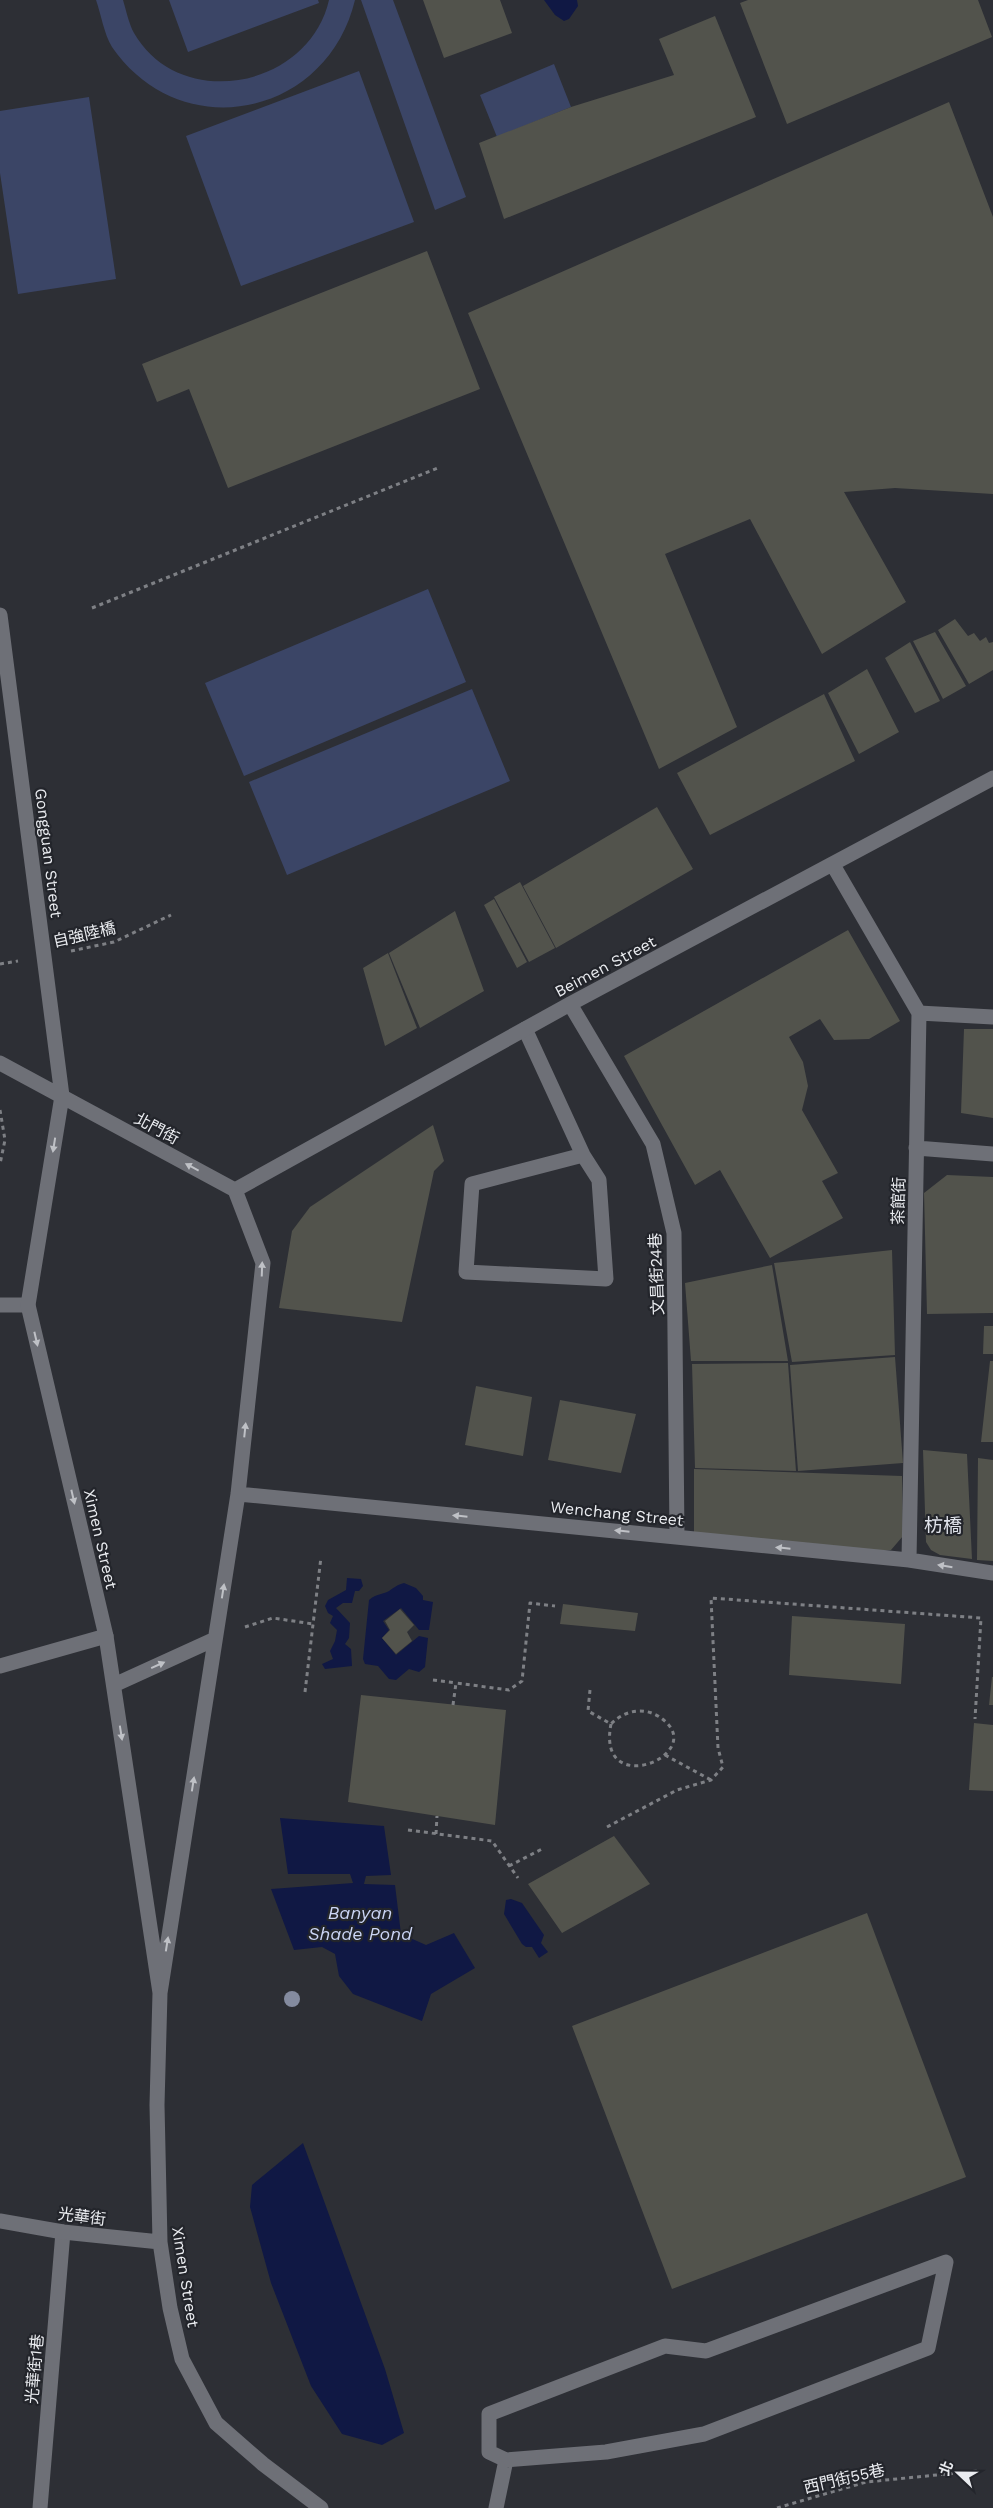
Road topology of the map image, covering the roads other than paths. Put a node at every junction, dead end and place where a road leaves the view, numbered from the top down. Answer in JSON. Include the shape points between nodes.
{"nodes":[{"id":1,"x":0,"y":615,"type":"edge"},
{"id":2,"x":993,"y":778,"type":"edge"},
{"id":3,"x":832,"y":865,"type":"junction"},
{"id":4,"x":570,"y":1004,"type":"junction"},
{"id":5,"x":919,"y":1013,"type":"junction"},
{"id":6,"x":993,"y":1017,"type":"edge"},
{"id":7,"x":525,"y":1030,"type":"junction"},
{"id":8,"x":0,"y":1063,"type":"edge"},
{"id":9,"x":62,"y":1096,"type":"junction"},
{"id":10,"x":916,"y":1148,"type":"junction"},
{"id":11,"x":993,"y":1154,"type":"edge"},
{"id":12,"x":583,"y":1155,"type":"junction"},
{"id":13,"x":235,"y":1190,"type":"junction"},
{"id":14,"x":0,"y":1305,"type":"edge"},
{"id":15,"x":28,"y":1305,"type":"junction"},
{"id":16,"x":238,"y":1494,"type":"junction"},
{"id":17,"x":677,"y":1537,"type":"junction"},
{"id":18,"x":909,"y":1560,"type":"junction"},
{"id":19,"x":993,"y":1574,"type":"edge"},
{"id":20,"x":106,"y":1636,"type":"junction"},
{"id":21,"x":215,"y":1639,"type":"junction"},
{"id":22,"x":0,"y":1666,"type":"edge"},
{"id":23,"x":114,"y":1685,"type":"junction"},
{"id":24,"x":160,"y":1993,"type":"junction"},
{"id":25,"x":0,"y":2221,"type":"edge"},
{"id":26,"x":62,"y":2232,"type":"junction"},
{"id":27,"x":160,"y":2242,"type":"junction"},
{"id":28,"x":506,"y":2460,"type":"junction"},
{"id":29,"x":40,"y":2508,"type":"edge"},
{"id":30,"x":318,"y":2508,"type":"edge"},
{"id":31,"x":496,"y":2508,"type":"edge"}],
"edges":[{"from":1,"to":9,"type":"street","name":"Gongguan Street"},
{"from":2,"to":3,"type":"street","name":"Beimen Street"},
{"from":3,"to":4,"type":"street","name":"Beimen Street"},
{"from":3,"to":5,"type":"street"},
{"from":4,"to":7,"type":"street","name":"Beimen Street"},
{"from":4,"to":17,"type":"street","name":"文昌街24巷","via":[[653,1144],[674,1233]]},
{"from":5,"to":6,"type":"street"},
{"from":5,"to":10,"type":"street","name":"茶館街"},
{"from":7,"to":12,"type":"street"},
{"from":7,"to":13,"type":"street","name":"Beimen Street"},
{"from":8,"to":9,"type":"street","name":"北門街"},
{"from":13,"to":9,"type":"street","name":"北門街","one_way":true},
{"from":9,"to":15,"type":"street","name":"Ximen Street","one_way":true},
{"from":10,"to":11,"type":"street"},
{"from":10,"to":18,"type":"street","name":"茶館街"},
{"from":12,"to":12,"type":"street","via":[[472,1184],[466,1272],[606,1280],[598,1180]]},
{"from":16,"to":13,"type":"street","name":"Ximen Street","one_way":true,"via":[[264,1262]]},
{"from":14,"to":15,"type":"street"},
{"from":15,"to":20,"type":"street","name":"Ximen Street","one_way":true},
{"from":17,"to":16,"type":"street","name":"Wenchang Street","one_way":true},
{"from":21,"to":16,"type":"street","name":"Ximen Street","one_way":true},
{"from":18,"to":17,"type":"street","name":"Wenchang Street","one_way":true},
{"from":19,"to":18,"type":"street","name":"Wenchang Street","one_way":true},
{"from":20,"to":22,"type":"street"},
{"from":20,"to":23,"type":"street","name":"Ximen Street"},
{"from":23,"to":21,"type":"street","one_way":true},
{"from":24,"to":21,"type":"street","name":"Ximen Street","one_way":true},
{"from":23,"to":24,"type":"street","name":"Ximen Street","one_way":true},
{"from":24,"to":27,"type":"street","name":"Ximen Street","via":[[157,2105]]},
{"from":25,"to":26,"type":"street","name":"光華街"},
{"from":26,"to":27,"type":"street","name":"光華街"},
{"from":26,"to":29,"type":"street","name":"光華街1巷"},
{"from":27,"to":30,"type":"street","name":"Ximen Street","via":[[182,2359],[216,2423]]},
{"from":28,"to":28,"type":"street","via":[[606,2452],[704,2434],[928,2348],[946,2262],[706,2351],[665,2346],[490,2414],[489,2452]]},
{"from":28,"to":31,"type":"street"}]}
